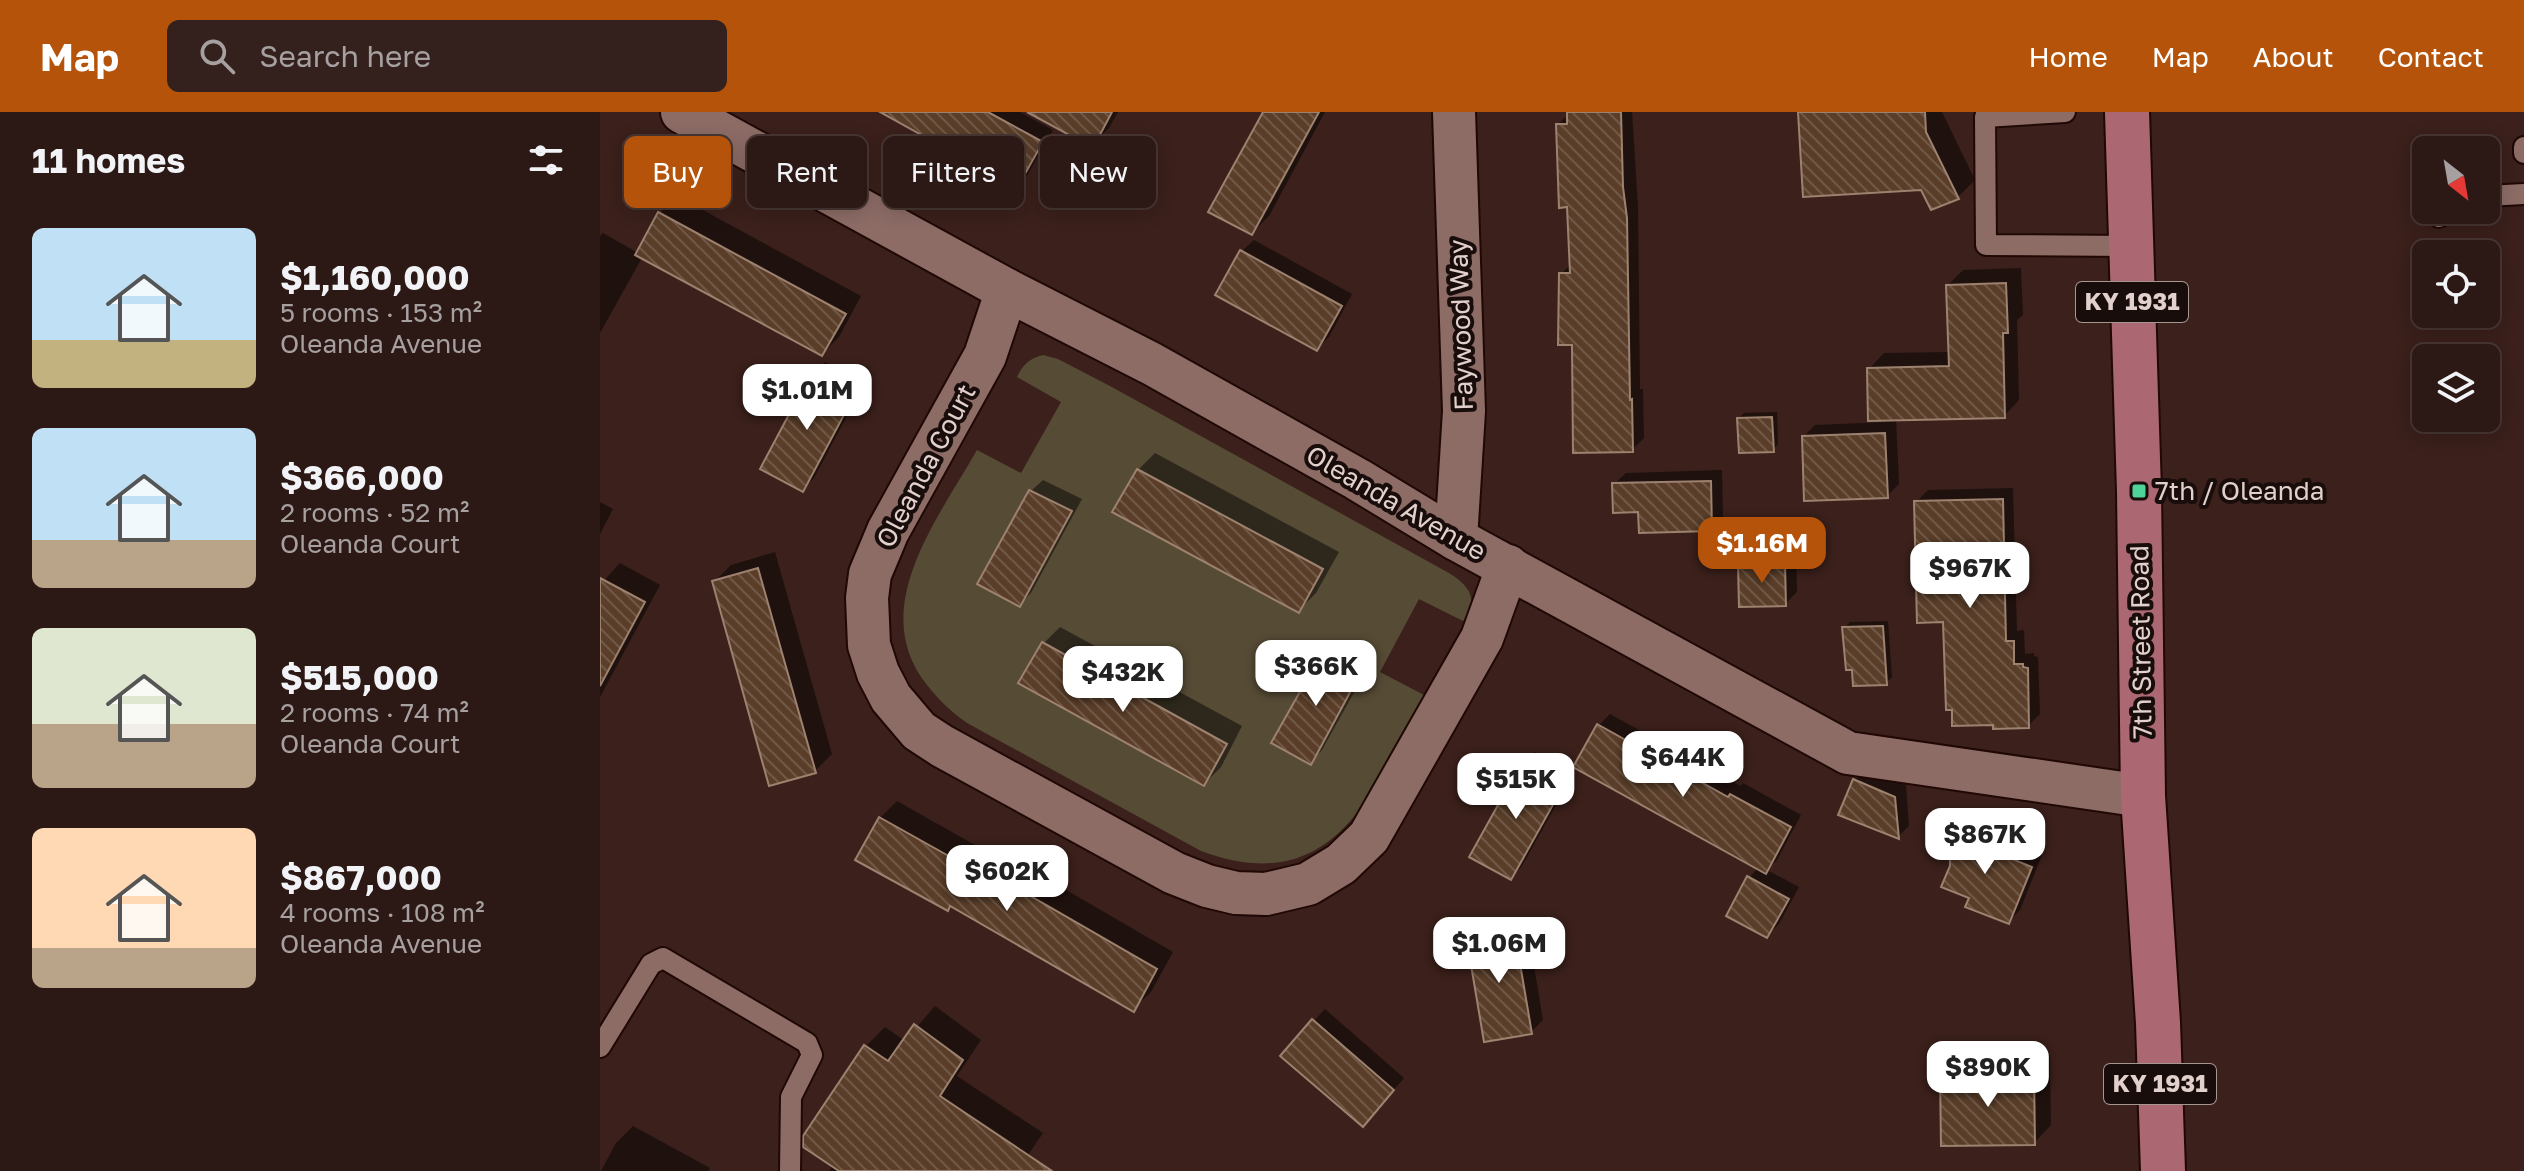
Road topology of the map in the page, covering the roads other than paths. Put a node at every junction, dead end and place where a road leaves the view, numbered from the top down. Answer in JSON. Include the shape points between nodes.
{"nodes":[{"id":1,"x":682,"y":112,"type":"edge"},
{"id":2,"x":1454,"y":112,"type":"edge"},
{"id":3,"x":2065,"y":112,"type":"edge"},
{"id":4,"x":2127,"y":112,"type":"edge"},
{"id":5,"x":2524,"y":194,"type":"edge"},
{"id":6,"x":2500,"y":195,"type":"edge"},
{"id":7,"x":2130,"y":246,"type":"junction"},
{"id":8,"x":1007,"y":290,"type":"junction"},
{"id":9,"x":1456,"y":539,"type":"junction"},
{"id":10,"x":1508,"y":566,"type":"junction"},
{"id":11,"x":2143,"y":796,"type":"junction"},
{"id":12,"x":600,"y":1047,"type":"edge"},
{"id":13,"x":790,"y":1171,"type":"edge"},
{"id":14,"x":2163,"y":1171,"type":"edge"}],
"edges":[{"from":1,"to":8,"type":"street","name":"Oleanda Avenue"},
{"from":2,"to":9,"type":"street","name":"Faywood Way","via":[[1464,411]]},
{"from":3,"to":7,"type":"lane","via":[[1985,117],[1986,245]]},
{"from":4,"to":7,"type":"main road","name":"7th Street Road","number":"KY 1931"},
{"from":5,"to":6,"type":"lane"},
{"from":7,"to":11,"type":"main road","name":"7th Street Road","number":"KY 1931"},
{"from":8,"to":9,"type":"street","name":"Oleanda Avenue","via":[[1152,364]]},
{"from":8,"to":10,"type":"street","name":"Oleanda Court","via":[[985,356],[888,531],[870,574],[869,645],[878,673],[919,731],[942,746],[1207,886],[1266,894],[1308,884],[1341,864],[1369,837],[1482,638]]},
{"from":9,"to":10,"type":"street","name":"Oleanda Avenue"},
{"from":10,"to":11,"type":"street","name":"Oleanda Avenue","via":[[1848,753]]},
{"from":11,"to":14,"type":"main road","name":"7th Street Road","number":"KY 1931"},
{"from":12,"to":13,"type":"lane","via":[[651,964],[663,958],[807,1043],[812,1055],[791,1097]]}]}
